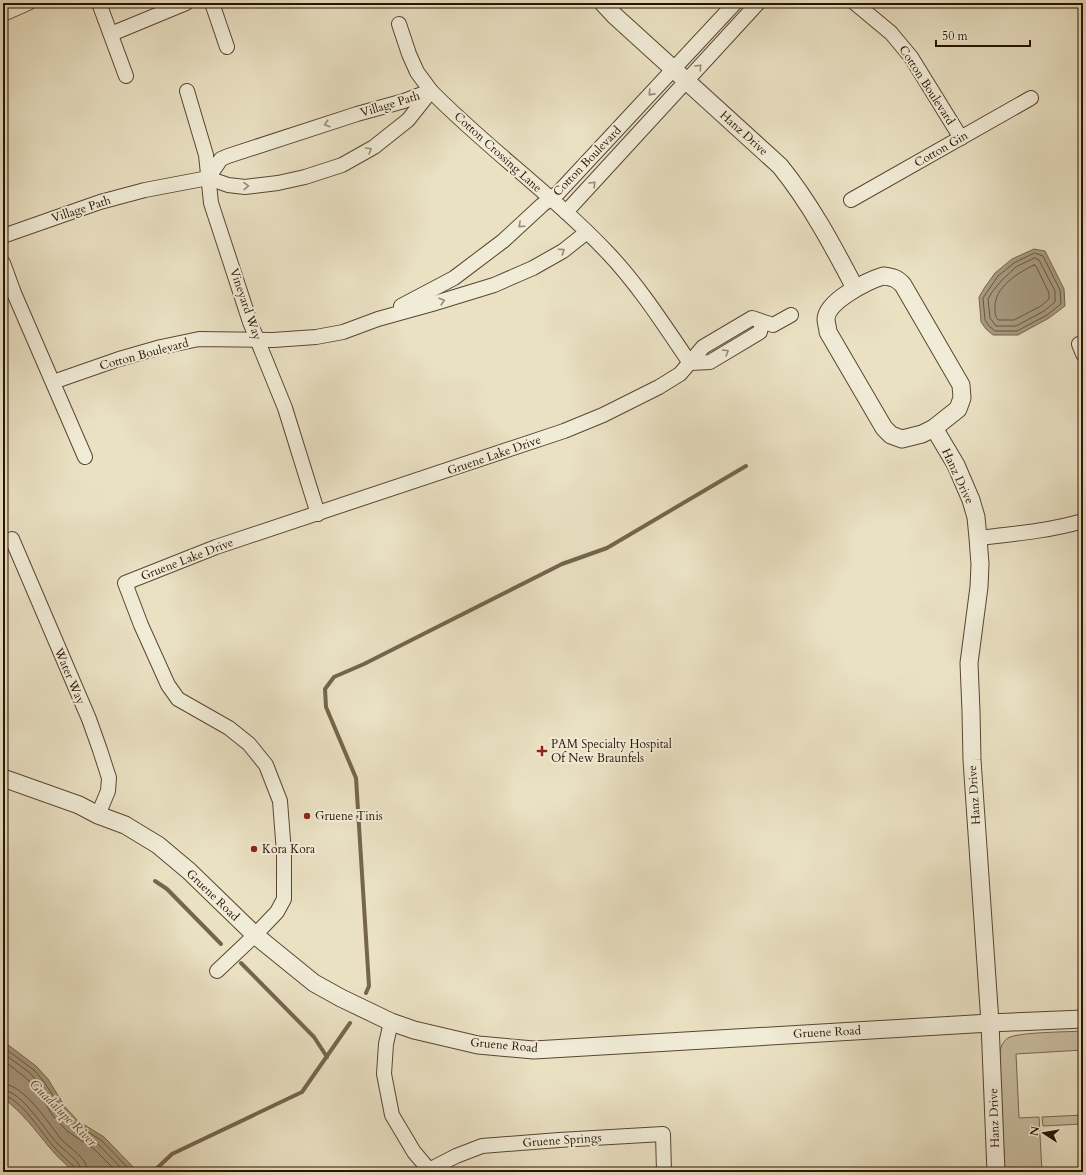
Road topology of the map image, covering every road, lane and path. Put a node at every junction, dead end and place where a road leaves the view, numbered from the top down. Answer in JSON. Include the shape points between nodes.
{"nodes":[{"id":1,"x":28,"y":3,"type":"edge"},
{"id":2,"x":99,"y":3,"type":"edge"},
{"id":3,"x":186,"y":3,"type":"edge"},
{"id":4,"x":212,"y":3,"type":"edge"},
{"id":5,"x":602,"y":3,"type":"edge"},
{"id":6,"x":735,"y":3,"type":"edge"},
{"id":7,"x":758,"y":3,"type":"edge"},
{"id":8,"x":855,"y":3,"type":"edge"},
{"id":9,"x":3,"y":14,"type":"edge"},
{"id":10,"x":399,"y":24,"type":"dead end"},
{"id":11,"x":111,"y":34,"type":"junction"},
{"id":12,"x":227,"y":47,"type":"dead end"},
{"id":13,"x":673,"y":68,"type":"junction"},
{"id":14,"x":126,"y":76,"type":"dead end"},
{"id":15,"x":686,"y":81,"type":"junction"},
{"id":16,"x":187,"y":91,"type":"dead end"},
{"id":17,"x":430,"y":91,"type":"junction"},
{"id":18,"x":1031,"y":98,"type":"dead end"},
{"id":19,"x":961,"y":138,"type":"junction"},
{"id":20,"x":208,"y":178,"type":"junction"},
{"id":21,"x":550,"y":199,"type":"junction"},
{"id":22,"x":851,"y":200,"type":"dead end"},
{"id":23,"x":566,"y":212,"type":"junction"},
{"id":24,"x":587,"y":232,"type":"junction"},
{"id":25,"x":3,"y":236,"type":"edge"},
{"id":26,"x":3,"y":263,"type":"edge"},
{"id":27,"x":856,"y":288,"type":"junction"},
{"id":28,"x":792,"y":315,"type":"dead end"},
{"id":29,"x":378,"y":319,"type":"junction"},
{"id":30,"x":258,"y":340,"type":"junction"},
{"id":31,"x":690,"y":363,"type":"junction"},
{"id":32,"x":53,"y":382,"type":"junction"},
{"id":33,"x":934,"y":428,"type":"junction"},
{"id":34,"x":84,"y":457,"type":"dead end"},
{"id":35,"x":318,"y":514,"type":"junction"},
{"id":36,"x":1083,"y":520,"type":"edge"},
{"id":37,"x":978,"y":538,"type":"junction"},
{"id":38,"x":12,"y":540,"type":"dead end"},
{"id":39,"x":3,"y":778,"type":"edge"},
{"id":40,"x":98,"y":815,"type":"junction"},
{"id":41,"x":255,"y":935,"type":"junction"},
{"id":42,"x":217,"y":971,"type":"dead end"},
{"id":43,"x":1083,"y":1019,"type":"edge"},
{"id":44,"x":391,"y":1022,"type":"junction"},
{"id":45,"x":990,"y":1023,"type":"junction"},
{"id":46,"x":430,"y":1171,"type":"edge"},
{"id":47,"x":664,"y":1172,"type":"edge"},
{"id":48,"x":996,"y":1172,"type":"edge"}],
"edges":[{"from":1,"to":9,"type":"street"},
{"from":2,"to":11,"type":"street"},
{"from":3,"to":11,"type":"street"},
{"from":4,"to":12,"type":"street"},
{"from":5,"to":13,"type":"street","name":"Hanz Drive"},
{"from":6,"to":13,"type":"street","name":"Cotton Boulevard"},
{"from":15,"to":7,"type":"street","name":"Cotton Boulevard","one_way":true},
{"from":8,"to":19,"type":"street","name":"Cotton Boulevard","via":[[891,33],[911,57]]},
{"from":10,"to":17,"type":"street","name":"Cotton Crossing Lane","via":[[417,72]]},
{"from":11,"to":14,"type":"street"},
{"from":13,"to":15,"type":"street","name":"Hanz Drive"},
{"from":13,"to":21,"type":"street","name":"Cotton Boulevard","one_way":true},
{"from":23,"to":15,"type":"street","name":"Cotton Boulevard","one_way":true},
{"from":15,"to":27,"type":"street","name":"Hanz Drive","via":[[780,166],[793,181]]},
{"from":16,"to":20,"type":"street","name":"Vineyard Way","via":[[206,155]]},
{"from":17,"to":20,"type":"street","name":"Village Path","one_way":true,"via":[[404,102],[357,114],[228,156],[221,159]]},
{"from":20,"to":17,"type":"street","name":"Village Path","one_way":true,"via":[[228,185],[245,187],[305,177],[342,165],[374,147],[408,120]]},
{"from":17,"to":21,"type":"street","name":"Cotton Crossing Lane"},
{"from":18,"to":19,"type":"street","name":"Cotton Gin"},
{"from":19,"to":22,"type":"street","name":"Cotton Gin"},
{"from":20,"to":25,"type":"street","name":"Village Path","via":[[100,202]]},
{"from":20,"to":30,"type":"street","name":"Vineyard Way","via":[[211,203]]},
{"from":21,"to":23,"type":"street","name":"Cotton Crossing Lane"},
{"from":21,"to":29,"type":"street","name":"Cotton Boulevard","one_way":true,"via":[[503,241],[454,278]]},
{"from":23,"to":24,"type":"street","name":"Cotton Crossing Lane"},
{"from":29,"to":24,"type":"street","name":"Cotton Boulevard","one_way":true,"via":[[494,285],[563,251]]},
{"from":24,"to":31,"type":"street","name":"Cotton Crossing Lane","via":[[628,274]]},
{"from":26,"to":32,"type":"street"},
{"from":27,"to":33,"type":"street","via":[[883,276],[899,280],[960,385],[962,398],[958,409]]},
{"from":27,"to":33,"type":"street","via":[[832,306],[826,319],[828,332],[890,435],[902,439]]},
{"from":28,"to":31,"type":"street","via":[[773,325],[762,322],[760,332],[710,362]]},
{"from":29,"to":30,"type":"street","name":"Cotton Boulevard","via":[[343,332],[316,337]]},
{"from":30,"to":32,"type":"street","name":"Cotton Boulevard","via":[[199,339],[119,359]]},
{"from":30,"to":35,"type":"street","name":"Vineyard Way","via":[[285,408]]},
{"from":31,"to":35,"type":"street","name":"Gruene Lake Drive","via":[[680,374],[659,387],[603,415]]},
{"from":32,"to":34,"type":"street"},
{"from":33,"to":37,"type":"street","name":"Hanz Drive","via":[[956,465],[971,500]]},
{"from":35,"to":41,"type":"street","name":"Gruene Lake Drive","via":[[216,547],[125,583],[168,685],[178,698],[229,728],[249,744],[266,765],[280,801],[284,899],[277,912]]},
{"from":36,"to":37,"type":"street","via":[[1042,530]]},
{"from":37,"to":45,"type":"street","name":"Hanz Drive","via":[[979,587],[969,663],[972,760]]},
{"from":38,"to":40,"type":"street","name":"Water Way","via":[[88,719],[109,778],[108,791]]},
{"from":39,"to":40,"type":"street","name":"Gruene Road","via":[[64,799]]},
{"from":40,"to":41,"type":"street","name":"Gruene Road","via":[[125,825],[158,845],[189,871]]},
{"from":41,"to":42,"type":"street","name":"Gruene Lake Drive"},
{"from":41,"to":44,"type":"street","name":"Gruene Road","via":[[314,983]]},
{"from":43,"to":45,"type":"street","name":"Gruene Road"},
{"from":44,"to":45,"type":"street","name":"Gruene Road","via":[[478,1045],[534,1050]]},
{"from":44,"to":46,"type":"street","via":[[386,1044],[384,1074],[392,1114],[414,1152]]},
{"from":45,"to":48,"type":"street","name":"Hanz Drive"},
{"from":46,"to":47,"type":"street","name":"Gruene Springs","via":[[456,1156],[482,1146],[663,1134]]}]}
